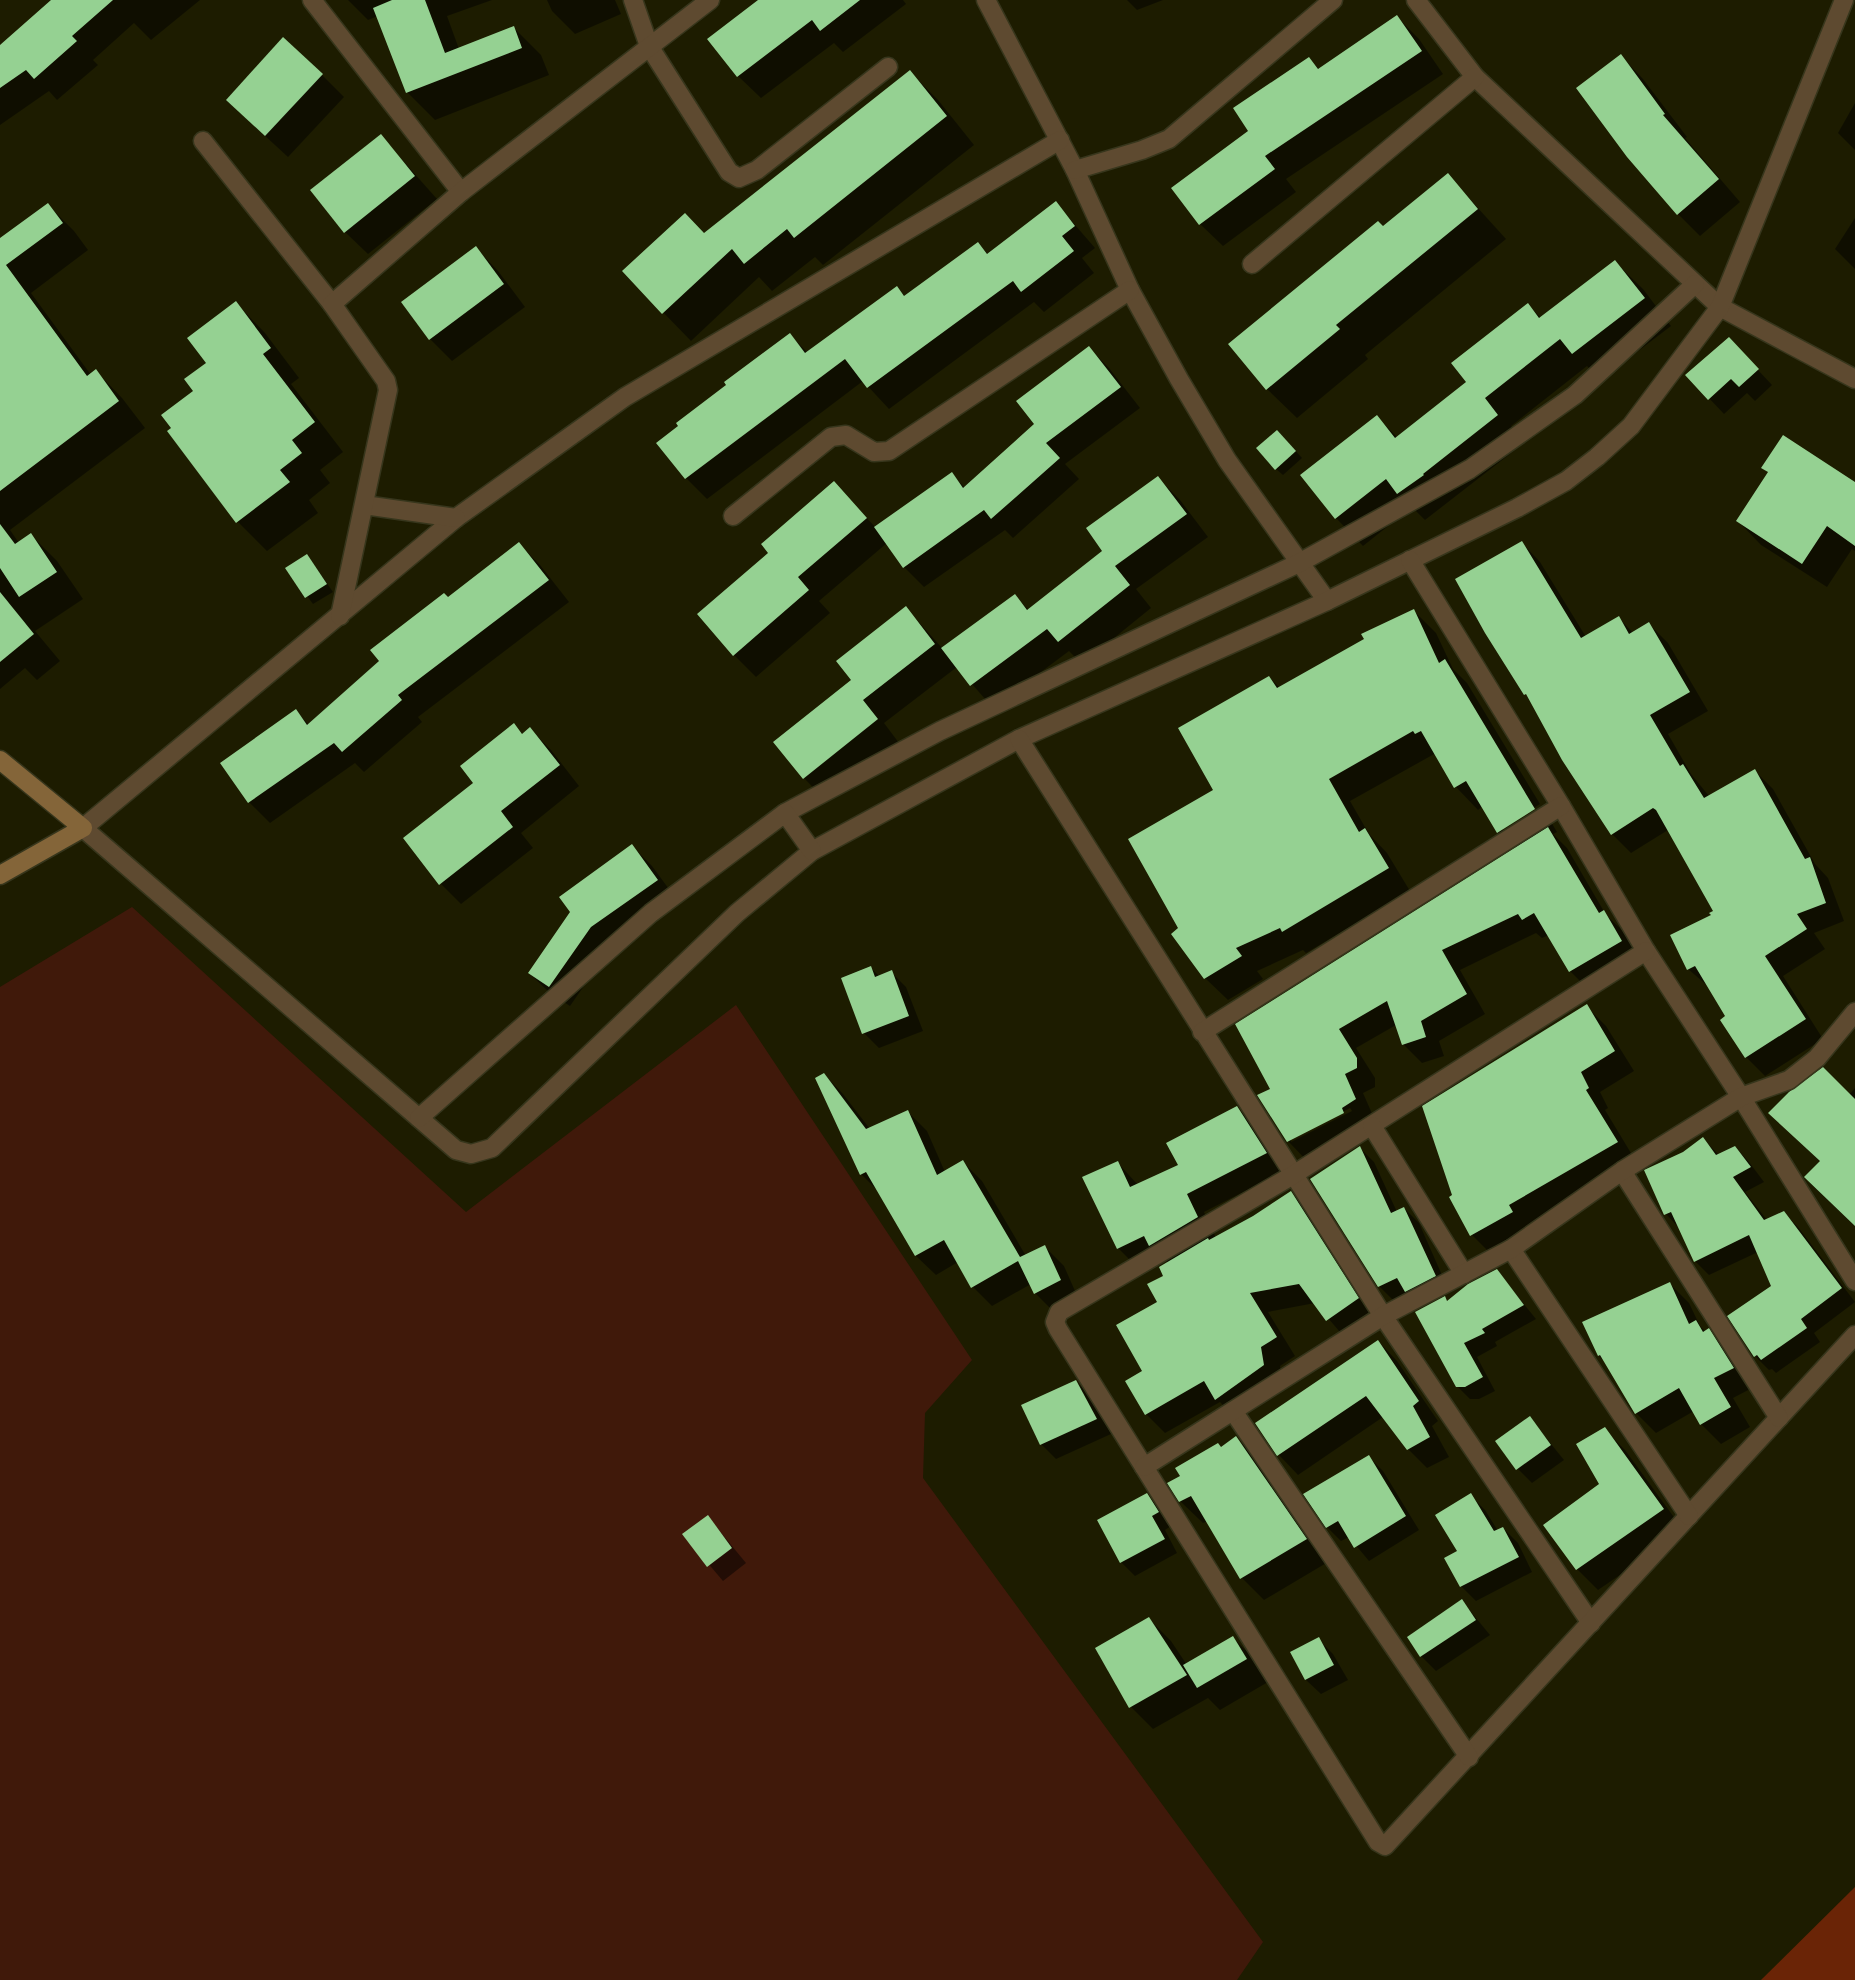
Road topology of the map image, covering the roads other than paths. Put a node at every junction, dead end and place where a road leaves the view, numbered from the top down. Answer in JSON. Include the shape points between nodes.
{"nodes":[{"id":1,"x":312,"y":0,"type":"edge"},
{"id":2,"x":633,"y":0,"type":"edge"},
{"id":3,"x":710,"y":0,"type":"edge"},
{"id":4,"x":986,"y":0,"type":"edge"},
{"id":5,"x":1333,"y":0,"type":"edge"},
{"id":6,"x":1416,"y":0,"type":"edge"},
{"id":7,"x":1844,"y":0,"type":"edge"},
{"id":8,"x":649,"y":46,"type":"junction"},
{"id":9,"x":888,"y":67,"type":"dead end"},
{"id":10,"x":1475,"y":78,"type":"junction"},
{"id":11,"x":1060,"y":140,"type":"junction"},
{"id":12,"x":203,"y":141,"type":"dead end"},
{"id":13,"x":1076,"y":170,"type":"junction"},
{"id":14,"x":461,"y":192,"type":"junction"},
{"id":15,"x":1252,"y":264,"type":"dead end"},
{"id":16,"x":1695,"y":284,"type":"junction"},
{"id":17,"x":1130,"y":290,"type":"junction"},
{"id":18,"x":332,"y":304,"type":"junction"},
{"id":19,"x":1720,"y":307,"type":"junction"},
{"id":20,"x":1855,"y":379,"type":"edge"},
{"id":21,"x":364,"y":505,"type":"junction"},
{"id":22,"x":733,"y":516,"type":"dead end"},
{"id":23,"x":456,"y":518,"type":"junction"},
{"id":24,"x":1410,"y":560,"type":"junction"},
{"id":25,"x":1299,"y":563,"type":"junction"},
{"id":26,"x":1327,"y":601,"type":"junction"},
{"id":27,"x":340,"y":615,"type":"junction"},
{"id":28,"x":1019,"y":739,"type":"junction"},
{"id":29,"x":0,"y":760,"type":"edge"},
{"id":30,"x":1561,"y":806,"type":"junction"},
{"id":31,"x":785,"y":813,"type":"junction"},
{"id":32,"x":83,"y":828,"type":"junction"},
{"id":33,"x":812,"y":851,"type":"junction"},
{"id":34,"x":0,"y":875,"type":"edge"},
{"id":35,"x":1646,"y":951,"type":"junction"},
{"id":36,"x":1855,"y":1012,"type":"edge"},
{"id":37,"x":1202,"y":1032,"type":"junction"},
{"id":38,"x":1741,"y":1096,"type":"junction"},
{"id":39,"x":420,"y":1118,"type":"junction"},
{"id":40,"x":1372,"y":1126,"type":"junction"},
{"id":41,"x":1622,"y":1171,"type":"junction"},
{"id":42,"x":1293,"y":1175,"type":"junction"},
{"id":43,"x":1511,"y":1249,"type":"junction"},
{"id":44,"x":1464,"y":1274,"type":"junction"},
{"id":45,"x":1855,"y":1281,"type":"edge"},
{"id":46,"x":1383,"y":1317,"type":"junction"},
{"id":47,"x":1855,"y":1335,"type":"edge"},
{"id":48,"x":1233,"y":1411,"type":"junction"},
{"id":49,"x":1779,"y":1418,"type":"junction"},
{"id":50,"x":1144,"y":1467,"type":"junction"},
{"id":51,"x":1689,"y":1516,"type":"junction"},
{"id":52,"x":1592,"y":1623,"type":"junction"},
{"id":53,"x":1469,"y":1757,"type":"junction"}],
"edges":[{"from":1,"to":14,"type":"street"},
{"from":2,"to":8,"type":"street"},
{"from":3,"to":8,"type":"street"},
{"from":4,"to":11,"type":"street"},
{"from":5,"to":13,"type":"street","via":[[1169,139]]},
{"from":6,"to":10,"type":"street"},
{"from":7,"to":19,"type":"street"},
{"from":8,"to":9,"type":"street","via":[[729,172],[739,178],[757,170]]},
{"from":8,"to":14,"type":"street"},
{"from":10,"to":15,"type":"street"},
{"from":10,"to":16,"type":"street"},
{"from":11,"to":13,"type":"street"},
{"from":11,"to":23,"type":"street","via":[[625,397]]},
{"from":12,"to":18,"type":"street"},
{"from":13,"to":17,"type":"street"},
{"from":14,"to":18,"type":"street"},
{"from":16,"to":19,"type":"street"},
{"from":16,"to":25,"type":"street","via":[[1575,395],[1470,469]]},
{"from":17,"to":22,"type":"street","via":[[889,451],[873,453],[846,435],[831,437]]},
{"from":17,"to":25,"type":"street","via":[[1227,460]]},
{"from":18,"to":21,"type":"street","via":[[387,381]]},
{"from":19,"to":20,"type":"street"},
{"from":19,"to":24,"type":"street","via":[[1631,426],[1597,457],[1566,481]]},
{"from":21,"to":23,"type":"street"},
{"from":21,"to":27,"type":"street"},
{"from":23,"to":27,"type":"street"},
{"from":24,"to":26,"type":"street"},
{"from":24,"to":30,"type":"street"},
{"from":25,"to":26,"type":"street"},
{"from":25,"to":31,"type":"street","via":[[940,731]]},
{"from":26,"to":28,"type":"street"},
{"from":27,"to":32,"type":"street"},
{"from":28,"to":33,"type":"street"},
{"from":28,"to":37,"type":"street"},
{"from":29,"to":32,"type":"street"},
{"from":30,"to":35,"type":"street"},
{"from":30,"to":37,"type":"street"},
{"from":31,"to":33,"type":"street"},
{"from":31,"to":39,"type":"street","via":[[651,914]]},
{"from":32,"to":34,"type":"street"},
{"from":32,"to":39,"type":"street"},
{"from":33,"to":39,"type":"street","via":[[737,913],[492,1148],[471,1154],[456,1150]]},
{"from":35,"to":38,"type":"street"},
{"from":35,"to":40,"type":"street"},
{"from":36,"to":38,"type":"street","via":[[1816,1058],[1789,1080]]},
{"from":37,"to":42,"type":"street"},
{"from":38,"to":41,"type":"street"},
{"from":38,"to":45,"type":"street"},
{"from":40,"to":42,"type":"street"},
{"from":40,"to":44,"type":"street"},
{"from":41,"to":43,"type":"street"},
{"from":41,"to":49,"type":"street"},
{"from":42,"to":46,"type":"street"},
{"from":42,"to":50,"type":"street","via":[[1056,1316],[1058,1329]]},
{"from":43,"to":44,"type":"street"},
{"from":43,"to":51,"type":"street"},
{"from":44,"to":46,"type":"street"},
{"from":46,"to":48,"type":"street"},
{"from":46,"to":52,"type":"street"},
{"from":47,"to":49,"type":"street"},
{"from":48,"to":50,"type":"street"},
{"from":48,"to":53,"type":"street"},
{"from":49,"to":51,"type":"street"},
{"from":50,"to":53,"type":"street","via":[[1381,1845],[1391,1842]]},
{"from":51,"to":52,"type":"street"},
{"from":52,"to":53,"type":"street"}]}
